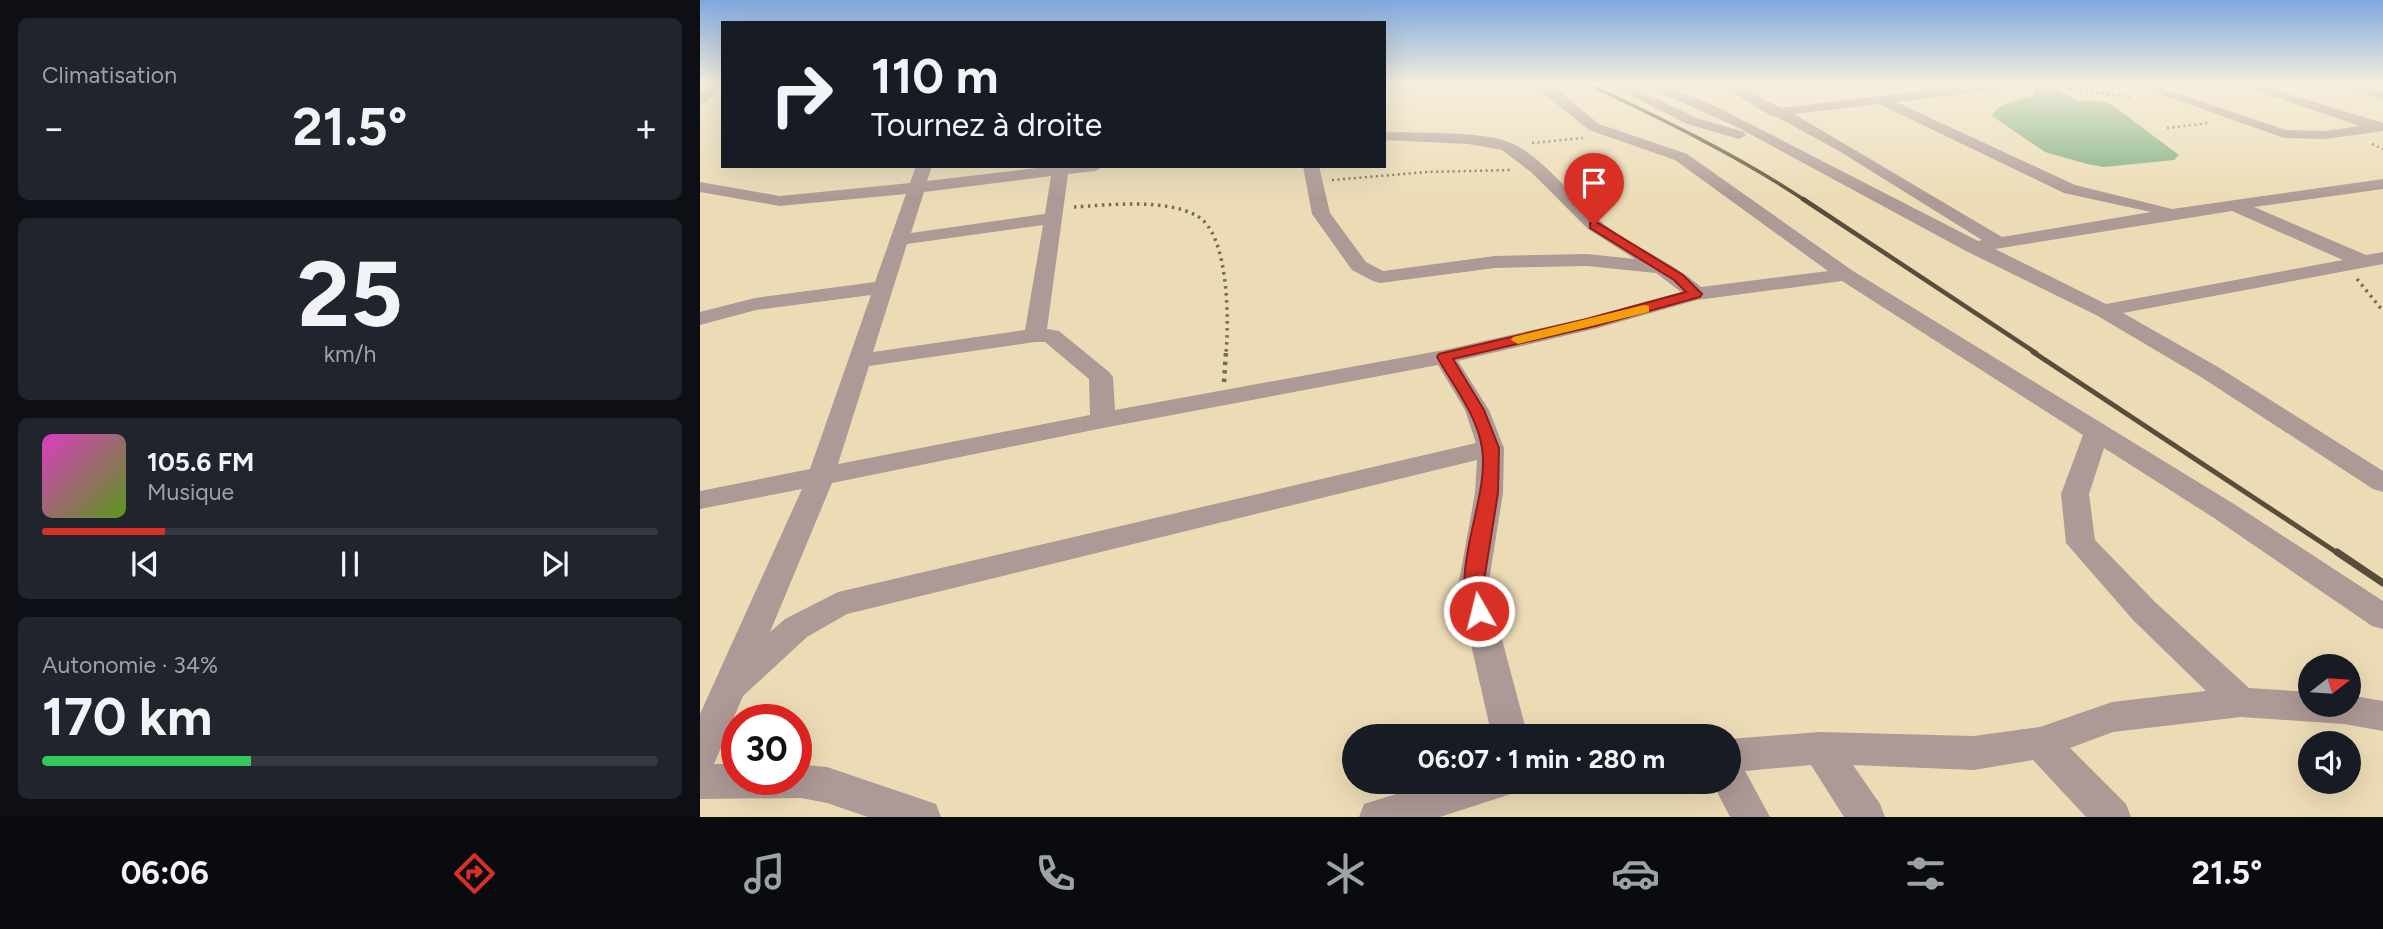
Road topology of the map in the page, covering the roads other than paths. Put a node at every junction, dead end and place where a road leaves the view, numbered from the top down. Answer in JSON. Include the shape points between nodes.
{"nodes":[{"id":1,"x":1587,"y":122,"type":"edge"},
{"id":2,"x":1696,"y":122,"type":"edge"},
{"id":3,"x":1738,"y":122,"type":"edge"},
{"id":4,"x":1752,"y":122,"type":"edge"},
{"id":5,"x":1797,"y":122,"type":"edge"},
{"id":6,"x":1928,"y":122,"type":"edge"},
{"id":7,"x":2244,"y":122,"type":"edge"},
{"id":8,"x":1744,"y":125,"type":"junction"},
{"id":9,"x":2382,"y":127,"type":"edge"},
{"id":10,"x":1386,"y":136,"type":"edge"},
{"id":11,"x":1786,"y":146,"type":"junction"},
{"id":12,"x":1060,"y":169,"type":"edge"},
{"id":13,"x":1312,"y":174,"type":"edge"},
{"id":14,"x":921,"y":177,"type":"edge"},
{"id":15,"x":2383,"y":184,"type":"edge"},
{"id":16,"x":700,"y":187,"type":"edge"},
{"id":17,"x":2235,"y":206,"type":"junction"},
{"id":18,"x":2178,"y":213,"type":"junction"},
{"id":19,"x":1055,"y":214,"type":"junction"},
{"id":20,"x":900,"y":240,"type":"junction"},
{"id":21,"x":1998,"y":243,"type":"junction"},
{"id":22,"x":1973,"y":247,"type":"junction"},
{"id":23,"x":2364,"y":261,"type":"edge"},
{"id":24,"x":1661,"y":268,"type":"junction"},
{"id":25,"x":2383,"y":270,"type":"edge"},
{"id":26,"x":1846,"y":275,"type":"junction"},
{"id":27,"x":884,"y":287,"type":"junction"},
{"id":28,"x":1696,"y":294,"type":"junction"},
{"id":29,"x":2103,"y":311,"type":"junction"},
{"id":30,"x":700,"y":319,"type":"edge"},
{"id":31,"x":1035,"y":335,"type":"junction"},
{"id":32,"x":1444,"y":357,"type":"junction"},
{"id":33,"x":859,"y":361,"type":"junction"},
{"id":34,"x":1103,"y":420,"type":"junction"},
{"id":35,"x":2098,"y":432,"type":"junction"},
{"id":36,"x":1491,"y":448,"type":"junction"},
{"id":37,"x":821,"y":476,"type":"junction"},
{"id":38,"x":2383,"y":483,"type":"edge"},
{"id":39,"x":700,"y":500,"type":"edge"},
{"id":40,"x":2383,"y":617,"type":"edge"},
{"id":41,"x":727,"y":689,"type":"junction"},
{"id":42,"x":2241,"y":702,"type":"junction"},
{"id":43,"x":2383,"y":716,"type":"edge"},
{"id":44,"x":1507,"y":724,"type":"edge"},
{"id":45,"x":2040,"y":743,"type":"junction"},
{"id":46,"x":1820,"y":748,"type":"junction"},
{"id":47,"x":700,"y":755,"type":"edge"},
{"id":48,"x":1741,"y":755,"type":"edge"},
{"id":49,"x":700,"y":782,"type":"edge"},
{"id":50,"x":1458,"y":794,"type":"edge"},
{"id":51,"x":1738,"y":794,"type":"edge"},
{"id":52,"x":922,"y":817,"type":"edge"},
{"id":53,"x":1378,"y":817,"type":"edge"},
{"id":54,"x":1751,"y":817,"type":"edge"},
{"id":55,"x":1866,"y":817,"type":"edge"},
{"id":56,"x":2112,"y":817,"type":"edge"}],
"edges":[{"from":1,"to":26,"type":"street","via":[[1681,157]]},
{"from":2,"to":11,"type":"street"},
{"from":3,"to":8,"type":"street"},
{"from":4,"to":8,"type":"street"},
{"from":5,"to":21,"type":"street"},
{"from":6,"to":18,"type":"street","via":[[2070,189]]},
{"from":7,"to":9,"type":"street","via":[[2284,134],[2325,135]]},
{"from":8,"to":11,"type":"street"},
{"from":10,"to":24,"type":"street","via":[[1507,146],[1594,225]]},
{"from":11,"to":22,"type":"street"},
{"from":12,"to":14,"type":"street"},
{"from":12,"to":19,"type":"street"},
{"from":13,"to":24,"type":"street","via":[[1321,214],[1350,256],[1380,277],[1495,262],[1587,260]]},
{"from":14,"to":16,"type":"street","via":[[779,201]]},
{"from":14,"to":20,"type":"street"},
{"from":15,"to":17,"type":"street"},
{"from":17,"to":18,"type":"street"},
{"from":17,"to":23,"type":"street"},
{"from":18,"to":21,"type":"street"},
{"from":19,"to":20,"type":"street"},
{"from":19,"to":31,"type":"street"},
{"from":20,"to":27,"type":"street"},
{"from":21,"to":22,"type":"street"},
{"from":22,"to":29,"type":"street"},
{"from":23,"to":25,"type":"street"},
{"from":23,"to":29,"type":"street"},
{"from":24,"to":28,"type":"street"},
{"from":26,"to":28,"type":"street"},
{"from":26,"to":35,"type":"street"},
{"from":27,"to":30,"type":"street","via":[[755,304]]},
{"from":27,"to":33,"type":"street"},
{"from":28,"to":32,"type":"street"},
{"from":29,"to":38,"type":"street","via":[[2242,392]]},
{"from":31,"to":33,"type":"street"},
{"from":31,"to":34,"type":"street","via":[[1051,336],[1101,377]]},
{"from":32,"to":34,"type":"street"},
{"from":32,"to":36,"type":"street","via":[[1476,410]]},
{"from":33,"to":37,"type":"street"},
{"from":34,"to":37,"type":"street"},
{"from":35,"to":40,"type":"street"},
{"from":35,"to":42,"type":"street","via":[[2076,494],[2081,543],[2144,611]]},
{"from":36,"to":41,"type":"street","via":[[838,604],[796,628]]},
{"from":36,"to":44,"type":"street","via":[[1489,493],[1473,587]]},
{"from":37,"to":39,"type":"street"},
{"from":37,"to":41,"type":"street"},
{"from":41,"to":47,"type":"street"},
{"from":42,"to":43,"type":"street"},
{"from":42,"to":45,"type":"street","via":[[2112,717]]},
{"from":45,"to":46,"type":"street","via":[[1973,753]]},
{"from":45,"to":56,"type":"street"},
{"from":46,"to":48,"type":"street"},
{"from":46,"to":55,"type":"street"},
{"from":49,"to":52,"type":"street","via":[[827,785]]},
{"from":50,"to":53,"type":"street"},
{"from":51,"to":54,"type":"street"}]}
